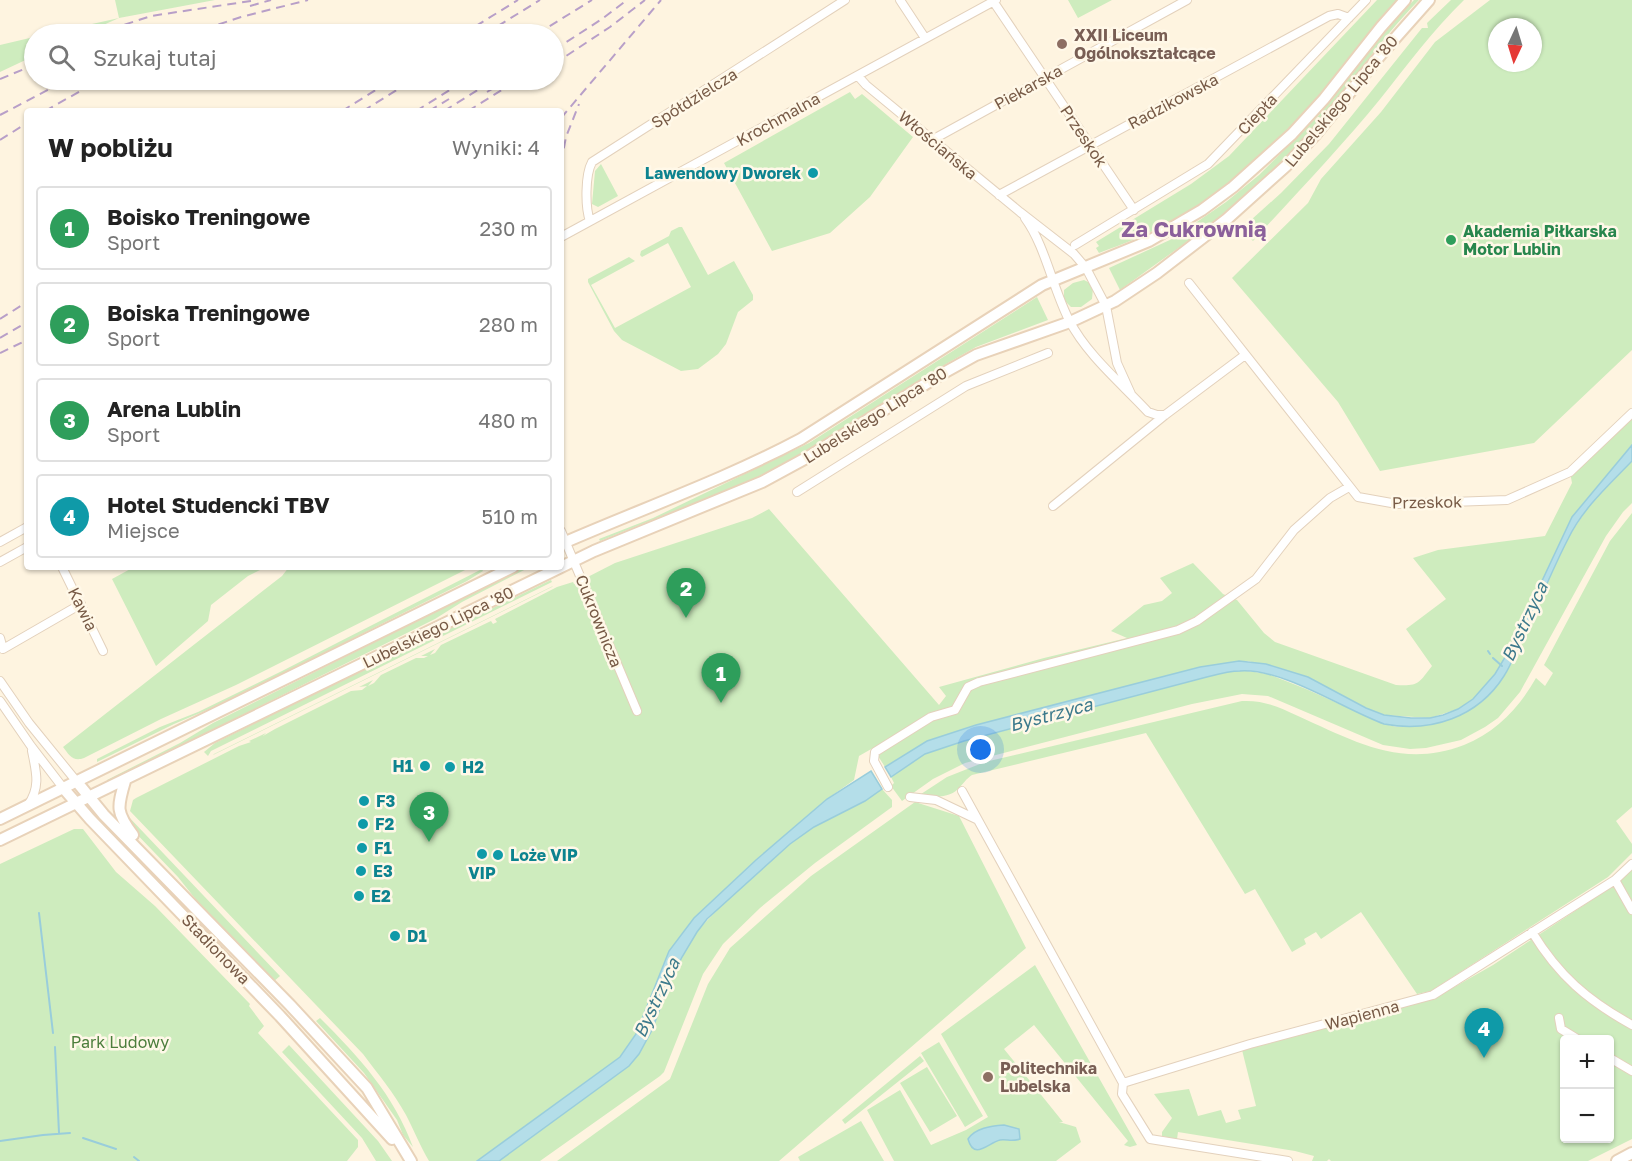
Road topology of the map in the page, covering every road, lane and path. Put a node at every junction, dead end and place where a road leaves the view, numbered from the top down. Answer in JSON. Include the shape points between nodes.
{"nodes":[{"id":1,"x":845,"y":0,"type":"edge"},
{"id":2,"x":900,"y":0,"type":"edge"},
{"id":3,"x":1187,"y":0,"type":"edge"},
{"id":4,"x":1366,"y":0,"type":"edge"},
{"id":5,"x":1405,"y":0,"type":"edge"},
{"id":6,"x":1429,"y":0,"type":"edge"},
{"id":7,"x":994,"y":1,"type":"edge"},
{"id":8,"x":1349,"y":18,"type":"junction"},
{"id":9,"x":925,"y":38,"type":"junction"},
{"id":10,"x":858,"y":76,"type":"junction"},
{"id":11,"x":1046,"y":78,"type":"junction"},
{"id":12,"x":932,"y":140,"type":"junction"},
{"id":13,"x":1090,"y":145,"type":"junction"},
{"id":14,"x":999,"y":195,"type":"junction"},
{"id":15,"x":1134,"y":210,"type":"junction"},
{"id":16,"x":1020,"y":212,"type":"junction"},
{"id":17,"x":590,"y":221,"type":"junction"},
{"id":18,"x":564,"y":235,"type":"edge"},
{"id":19,"x":1075,"y":245,"type":"dead end"},
{"id":20,"x":1086,"y":268,"type":"junction"},
{"id":21,"x":1053,"y":281,"type":"junction"},
{"id":22,"x":1189,"y":283,"type":"dead end"},
{"id":23,"x":1106,"y":306,"type":"junction"},
{"id":24,"x":1070,"y":322,"type":"junction"},
{"id":25,"x":1048,"y":353,"type":"dead end"},
{"id":26,"x":1245,"y":355,"type":"junction"},
{"id":27,"x":1131,"y":394,"type":"junction"},
{"id":28,"x":1632,"y":412,"type":"edge"},
{"id":29,"x":1165,"y":415,"type":"junction"},
{"id":30,"x":1349,"y":487,"type":"junction"},
{"id":31,"x":797,"y":492,"type":"dead end"},
{"id":32,"x":1053,"y":506,"type":"dead end"},
{"id":33,"x":24,"y":529,"type":"edge"},
{"id":34,"x":0,"y":542,"type":"edge"},
{"id":35,"x":564,"y":543,"type":"edge"},
{"id":36,"x":24,"y":549,"type":"edge"},
{"id":37,"x":575,"y":560,"type":"junction"},
{"id":38,"x":0,"y":562,"type":"edge"},
{"id":39,"x":564,"y":565,"type":"edge"},
{"id":40,"x":64,"y":570,"type":"edge"},
{"id":41,"x":507,"y":570,"type":"edge"},
{"id":42,"x":555,"y":570,"type":"edge"},
{"id":43,"x":81,"y":604,"type":"junction"},
{"id":44,"x":0,"y":638,"type":"edge"},
{"id":45,"x":103,"y":651,"type":"dead end"},
{"id":46,"x":0,"y":681,"type":"edge"},
{"id":47,"x":0,"y":701,"type":"edge"},
{"id":48,"x":636,"y":711,"type":"dead end"},
{"id":49,"x":31,"y":746,"type":"junction"},
{"id":50,"x":125,"y":781,"type":"junction"},
{"id":51,"x":77,"y":782,"type":"junction"},
{"id":52,"x":888,"y":787,"type":"dead end"},
{"id":53,"x":64,"y":789,"type":"junction"},
{"id":54,"x":962,"y":791,"type":"dead end"},
{"id":55,"x":910,"y":797,"type":"dead end"},
{"id":56,"x":90,"y":798,"type":"junction"},
{"id":57,"x":77,"y":804,"type":"junction"},
{"id":58,"x":25,"y":808,"type":"junction"},
{"id":59,"x":0,"y":819,"type":"edge"},
{"id":60,"x":978,"y":820,"type":"junction"},
{"id":61,"x":0,"y":840,"type":"edge"},
{"id":62,"x":154,"y":864,"type":"junction"},
{"id":63,"x":1632,"y":864,"type":"edge"},
{"id":64,"x":1615,"y":880,"type":"junction"},
{"id":65,"x":1632,"y":910,"type":"edge"},
{"id":66,"x":1532,"y":932,"type":"junction"},
{"id":67,"x":1559,"y":1018,"type":"dead end"},
{"id":68,"x":1632,"y":1025,"type":"edge"},
{"id":69,"x":1571,"y":1035,"type":"edge"},
{"id":70,"x":1614,"y":1060,"type":"edge"},
{"id":71,"x":1632,"y":1071,"type":"edge"},
{"id":72,"x":1123,"y":1083,"type":"junction"},
{"id":73,"x":404,"y":1151,"type":"junction"},
{"id":74,"x":1632,"y":1153,"type":"edge"},
{"id":75,"x":411,"y":1161,"type":"edge"},
{"id":76,"x":1288,"y":1161,"type":"edge"},
{"id":77,"x":1617,"y":1161,"type":"edge"}],
"edges":[{"from":1,"to":17,"type":"street","name":"Spółdzielcza","via":[[592,162],[586,206]]},
{"from":2,"to":9,"type":"street"},
{"from":3,"to":11,"type":"street","name":"Piekarska"},
{"from":4,"to":8,"type":"street","name":"Ciepła"},
{"from":5,"to":20,"type":"main road","name":"Lubelskiego Lipca '80","via":[[1292,134],[1233,187],[1173,229]]},
{"from":6,"to":23,"type":"main road","name":"Lubelskiego Lipca '80","via":[[1286,166],[1227,219]]},
{"from":7,"to":9,"type":"street","name":"Krochmalna"},
{"from":7,"to":11,"type":"street","name":"Przeskok"},
{"from":8,"to":13,"type":"street","name":"Radzikowska","via":[[1329,16]]},
{"from":8,"to":15,"type":"street","name":"Ciepła","via":[[1220,154]]},
{"from":9,"to":10,"type":"street","name":"Krochmalna"},
{"from":10,"to":12,"type":"street","name":"Włościańska"},
{"from":10,"to":17,"type":"street","name":"Krochmalna"},
{"from":11,"to":12,"type":"street","name":"Piekarska"},
{"from":11,"to":13,"type":"street","name":"Przeskok"},
{"from":12,"to":14,"type":"street","name":"Włościańska"},
{"from":13,"to":14,"type":"street","name":"Radzikowska"},
{"from":13,"to":15,"type":"street","name":"Przeskok"},
{"from":14,"to":16,"type":"street","name":"Włościańska"},
{"from":15,"to":19,"type":"street","name":"Ciepła"},
{"from":16,"to":20,"type":"street","name":"Włościańska"},
{"from":16,"to":21,"type":"street","name":"Włościańska","via":[[1037,239]]},
{"from":17,"to":18,"type":"street","name":"Krochmalna"},
{"from":20,"to":21,"type":"main road","name":"Lubelskiego Lipca '80"},
{"from":20,"to":23,"type":"street","name":"Włościańska"},
{"from":21,"to":24,"type":"street","name":"Włościańska"},
{"from":21,"to":35,"type":"main road","name":"Lubelskiego Lipca '80","via":[[762,460]]},
{"from":22,"to":26,"type":"street","name":"Przeskok"},
{"from":23,"to":24,"type":"main road","name":"Lubelskiego Lipca '80"},
{"from":23,"to":27,"type":"street","via":[[1117,363]]},
{"from":24,"to":27,"type":"street"},
{"from":24,"to":37,"type":"main road","name":"Lubelskiego Lipca '80","via":[[976,355],[762,482]]},
{"from":25,"to":31,"type":"street","via":[[966,386]]},
{"from":26,"to":29,"type":"street"},
{"from":26,"to":30,"type":"street","name":"Przeskok"},
{"from":27,"to":29,"type":"street","via":[[1148,412]]},
{"from":28,"to":30,"type":"street","name":"Przeskok","via":[[1570,472],[1508,500],[1397,504],[1358,497]]},
{"from":29,"to":32,"type":"street"},
{"from":30,"to":52,"type":"street","via":[[1329,498],[1294,530],[1256,579],[1197,621],[1150,639],[968,687],[955,710],[931,717],[875,752],[874,761]]},
{"from":33,"to":34,"type":"street"},
{"from":35,"to":37,"type":"street","name":"Cukrownicza"},
{"from":36,"to":38,"type":"street"},
{"from":37,"to":39,"type":"main road","name":"Lubelskiego Lipca '80"},
{"from":37,"to":48,"type":"street","name":"Cukrownicza"},
{"from":40,"to":43,"type":"street","name":"Kawia"},
{"from":41,"to":51,"type":"main road","name":"Lubelskiego Lipca '80"},
{"from":42,"to":50,"type":"main road","name":"Lubelskiego Lipca '80"},
{"from":43,"to":44,"type":"street","via":[[3,649]]},
{"from":43,"to":45,"type":"street","name":"Kawia"},
{"from":46,"to":51,"type":"street","name":"Stadionowa"},
{"from":47,"to":49,"type":"street","name":"Stadionowa"},
{"from":49,"to":53,"type":"street","name":"Stadionowa"},
{"from":49,"to":58,"type":"street","name":"Stadionowa","via":[[38,780]]},
{"from":50,"to":56,"type":"main road","name":"Lubelskiego Lipca '80"},
{"from":50,"to":62,"type":"main road","name":"Stadionowa","via":[[119,806],[121,819]]},
{"from":51,"to":53,"type":"main road","name":"Lubelskiego Lipca '80"},
{"from":51,"to":56,"type":"main road","name":"Stadionowa"},
{"from":53,"to":57,"type":"main road","name":"Stadionowa"},
{"from":53,"to":58,"type":"main road","name":"Lubelskiego Lipca '80"},
{"from":54,"to":60,"type":"street"},
{"from":55,"to":60,"type":"street","via":[[936,800]]},
{"from":56,"to":57,"type":"main road","name":"Lubelskiego Lipca '80"},
{"from":56,"to":62,"type":"main road","name":"Stadionowa"},
{"from":57,"to":61,"type":"main road","name":"Lubelskiego Lipca '80"},
{"from":57,"to":73,"type":"main road","name":"Stadionowa"},
{"from":58,"to":59,"type":"main road","name":"Lubelskiego Lipca '80"},
{"from":60,"to":72,"type":"street"},
{"from":62,"to":73,"type":"main road","name":"Stadionowa","via":[[367,1088]]},
{"from":63,"to":64,"type":"street","name":"Wapienna"},
{"from":64,"to":65,"type":"street"},
{"from":64,"to":66,"type":"street","name":"Wapienna"},
{"from":66,"to":68,"type":"street","via":[[1549,959],[1587,997]]},
{"from":66,"to":72,"type":"street","name":"Wapienna","via":[[1433,995]]},
{"from":67,"to":69,"type":"street","via":[[1561,1029]]},
{"from":70,"to":71,"type":"street"},
{"from":72,"to":76,"type":"street","via":[[1122,1094],[1150,1139]]},
{"from":73,"to":75,"type":"main road","name":"Stadionowa"},
{"from":74,"to":77,"type":"main road"}]}
